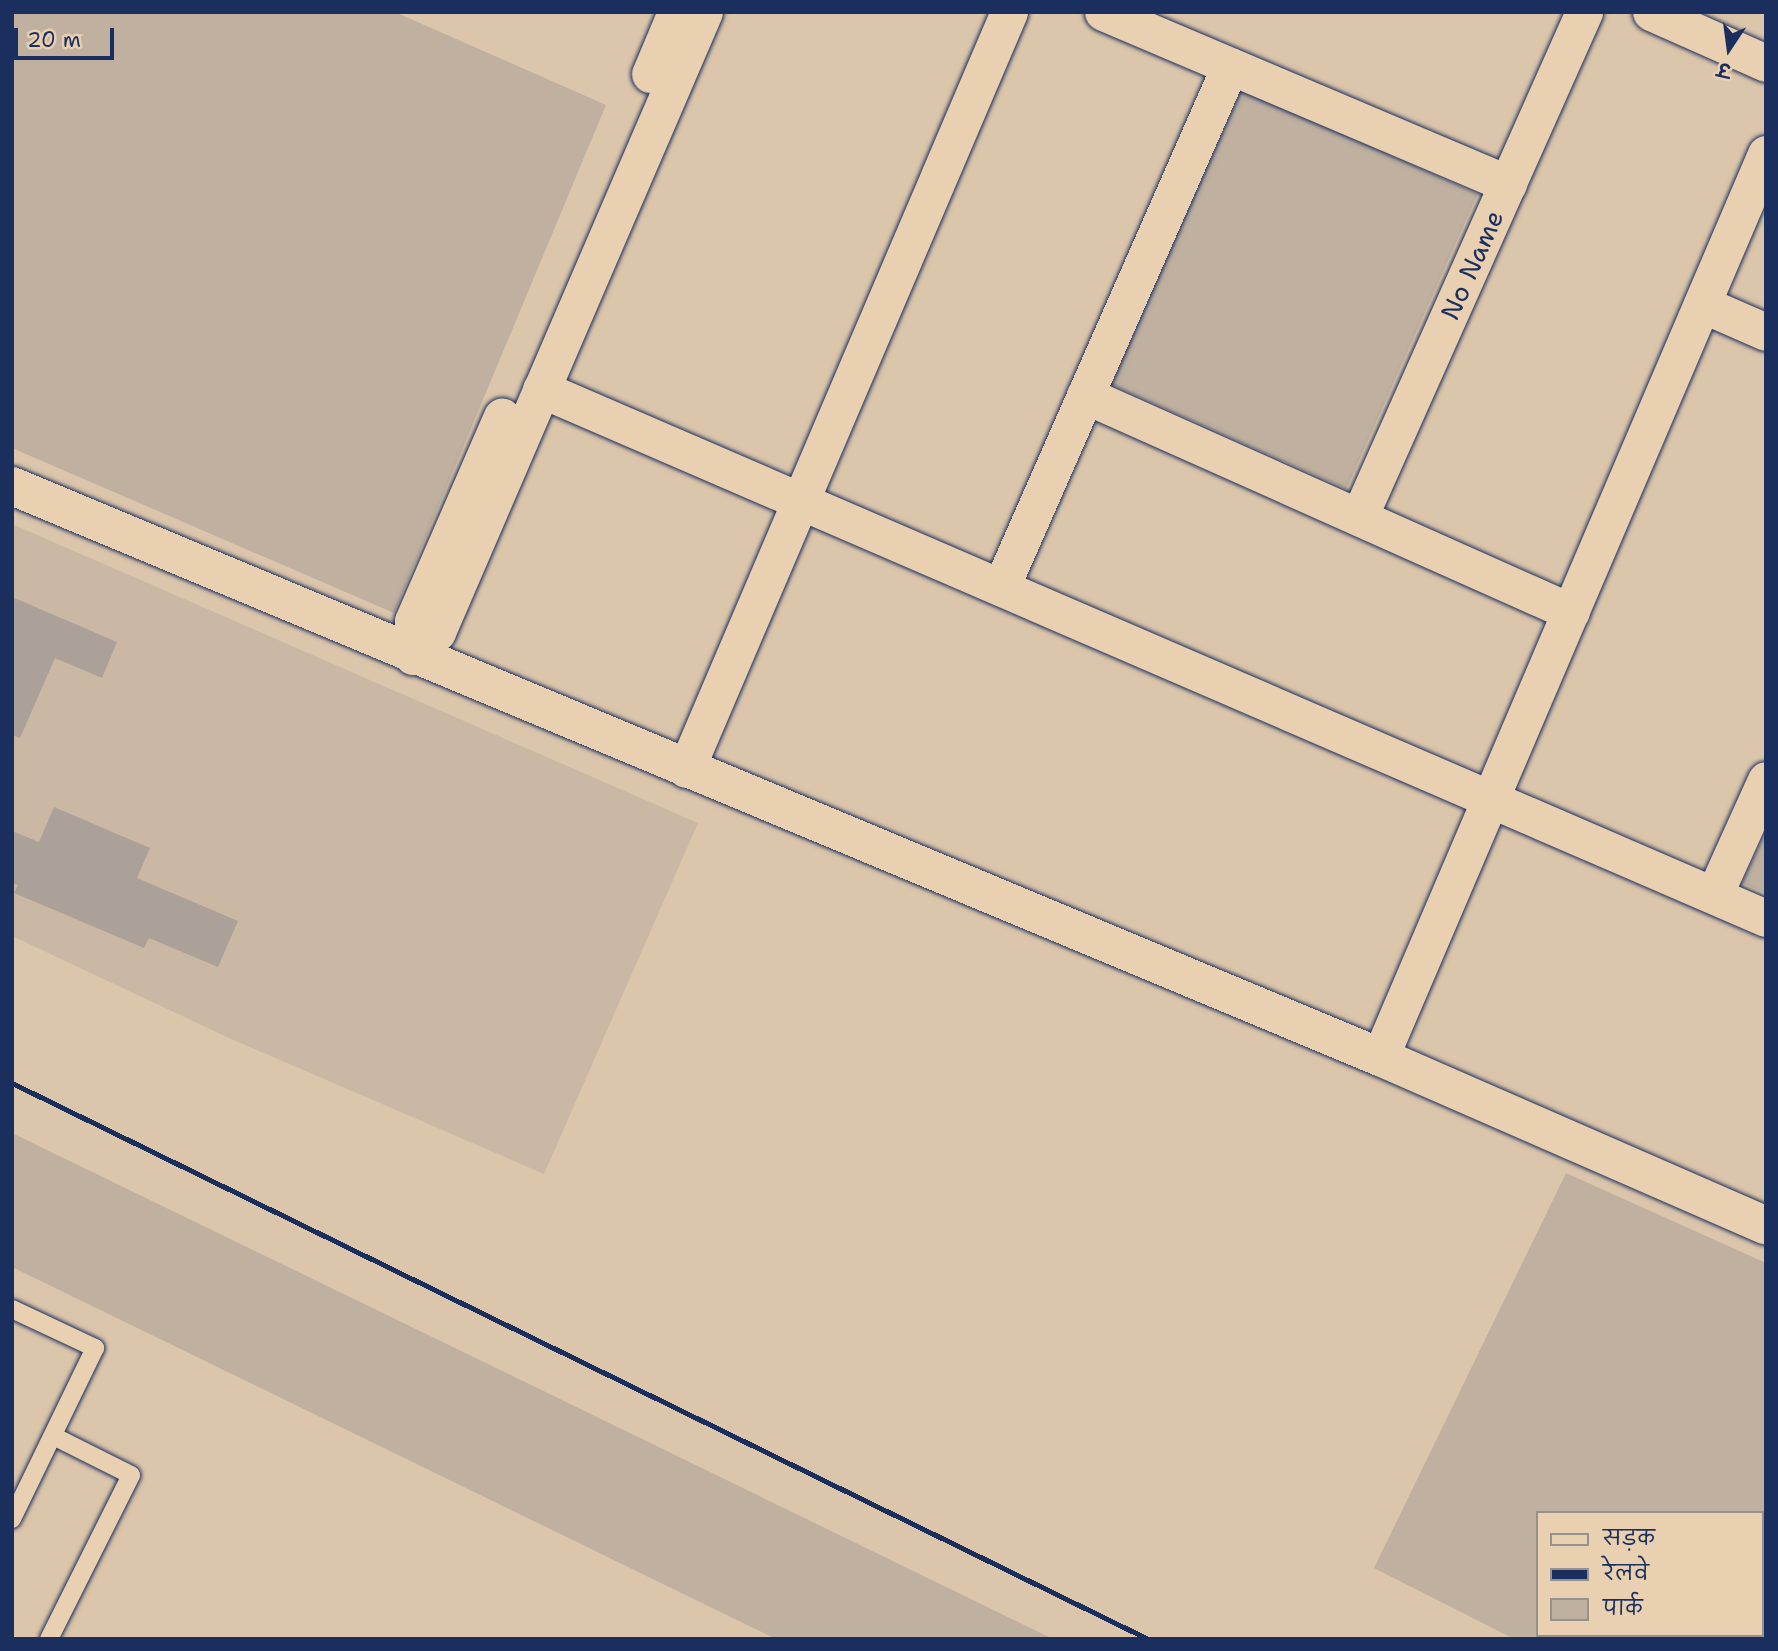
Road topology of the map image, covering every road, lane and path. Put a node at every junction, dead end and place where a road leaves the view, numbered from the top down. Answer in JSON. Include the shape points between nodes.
{"nodes":[{"id":1,"x":676,"y":12,"type":"edge"},
{"id":2,"x":704,"y":12,"type":"edge"},
{"id":3,"x":1009,"y":12,"type":"edge"},
{"id":4,"x":1103,"y":12,"type":"edge"},
{"id":5,"x":1584,"y":12,"type":"edge"},
{"id":6,"x":1651,"y":12,"type":"edge"},
{"id":7,"x":1766,"y":63,"type":"edge"},
{"id":8,"x":1230,"y":66,"type":"junction"},
{"id":9,"x":1766,"y":154,"type":"edge"},
{"id":10,"x":1508,"y":184,"type":"junction"},
{"id":11,"x":1702,"y":304,"type":"junction"},
{"id":12,"x":1766,"y":332,"type":"edge"},
{"id":13,"x":541,"y":389,"type":"junction"},
{"id":14,"x":1085,"y":395,"type":"junction"},
{"id":15,"x":12,"y":485,"type":"edge"},
{"id":16,"x":800,"y":500,"type":"junction"},
{"id":17,"x":1359,"y":517,"type":"junction"},
{"id":18,"x":1001,"y":587,"type":"junction"},
{"id":19,"x":1571,"y":612,"type":"junction"},
{"id":20,"x":413,"y":656,"type":"junction"},
{"id":21,"x":686,"y":769,"type":"junction"},
{"id":22,"x":1766,"y":780,"type":"edge"},
{"id":23,"x":1491,"y":797,"type":"junction"},
{"id":24,"x":1714,"y":895,"type":"junction"},
{"id":25,"x":1766,"y":918,"type":"edge"},
{"id":26,"x":1380,"y":1057,"type":"junction"},
{"id":27,"x":1766,"y":1226,"type":"edge"},
{"id":28,"x":12,"y":1309,"type":"edge"},
{"id":29,"x":52,"y":1436,"type":"junction"},
{"id":30,"x":12,"y":1519,"type":"edge"},
{"id":31,"x":49,"y":1639,"type":"edge"}],
"edges":[{"from":1,"to":20,"type":"street","via":[[413,621]]},
{"from":2,"to":13,"type":"street"},
{"from":3,"to":16,"type":"street"},
{"from":4,"to":8,"type":"street"},
{"from":5,"to":10,"type":"street","name":"No Name"},
{"from":6,"to":7,"type":"street"},
{"from":8,"to":10,"type":"street"},
{"from":8,"to":14,"type":"street"},
{"from":9,"to":11,"type":"street"},
{"from":10,"to":17,"type":"street","name":"No Name"},
{"from":11,"to":12,"type":"street"},
{"from":11,"to":19,"type":"street"},
{"from":13,"to":16,"type":"street"},
{"from":13,"to":20,"type":"street","via":[[436,632]]},
{"from":14,"to":17,"type":"street"},
{"from":14,"to":18,"type":"street"},
{"from":15,"to":20,"type":"street"},
{"from":16,"to":18,"type":"street"},
{"from":16,"to":21,"type":"street"},
{"from":17,"to":19,"type":"street"},
{"from":18,"to":23,"type":"street"},
{"from":19,"to":23,"type":"street"},
{"from":20,"to":21,"type":"street"},
{"from":21,"to":26,"type":"street"},
{"from":22,"to":24,"type":"street"},
{"from":23,"to":24,"type":"street"},
{"from":23,"to":26,"type":"street"},
{"from":24,"to":25,"type":"street"},
{"from":26,"to":27,"type":"street"},
{"from":28,"to":29,"type":"lane","via":[[95,1348]]},
{"from":29,"to":30,"type":"lane"},
{"from":29,"to":31,"type":"lane","via":[[131,1475]]}]}
